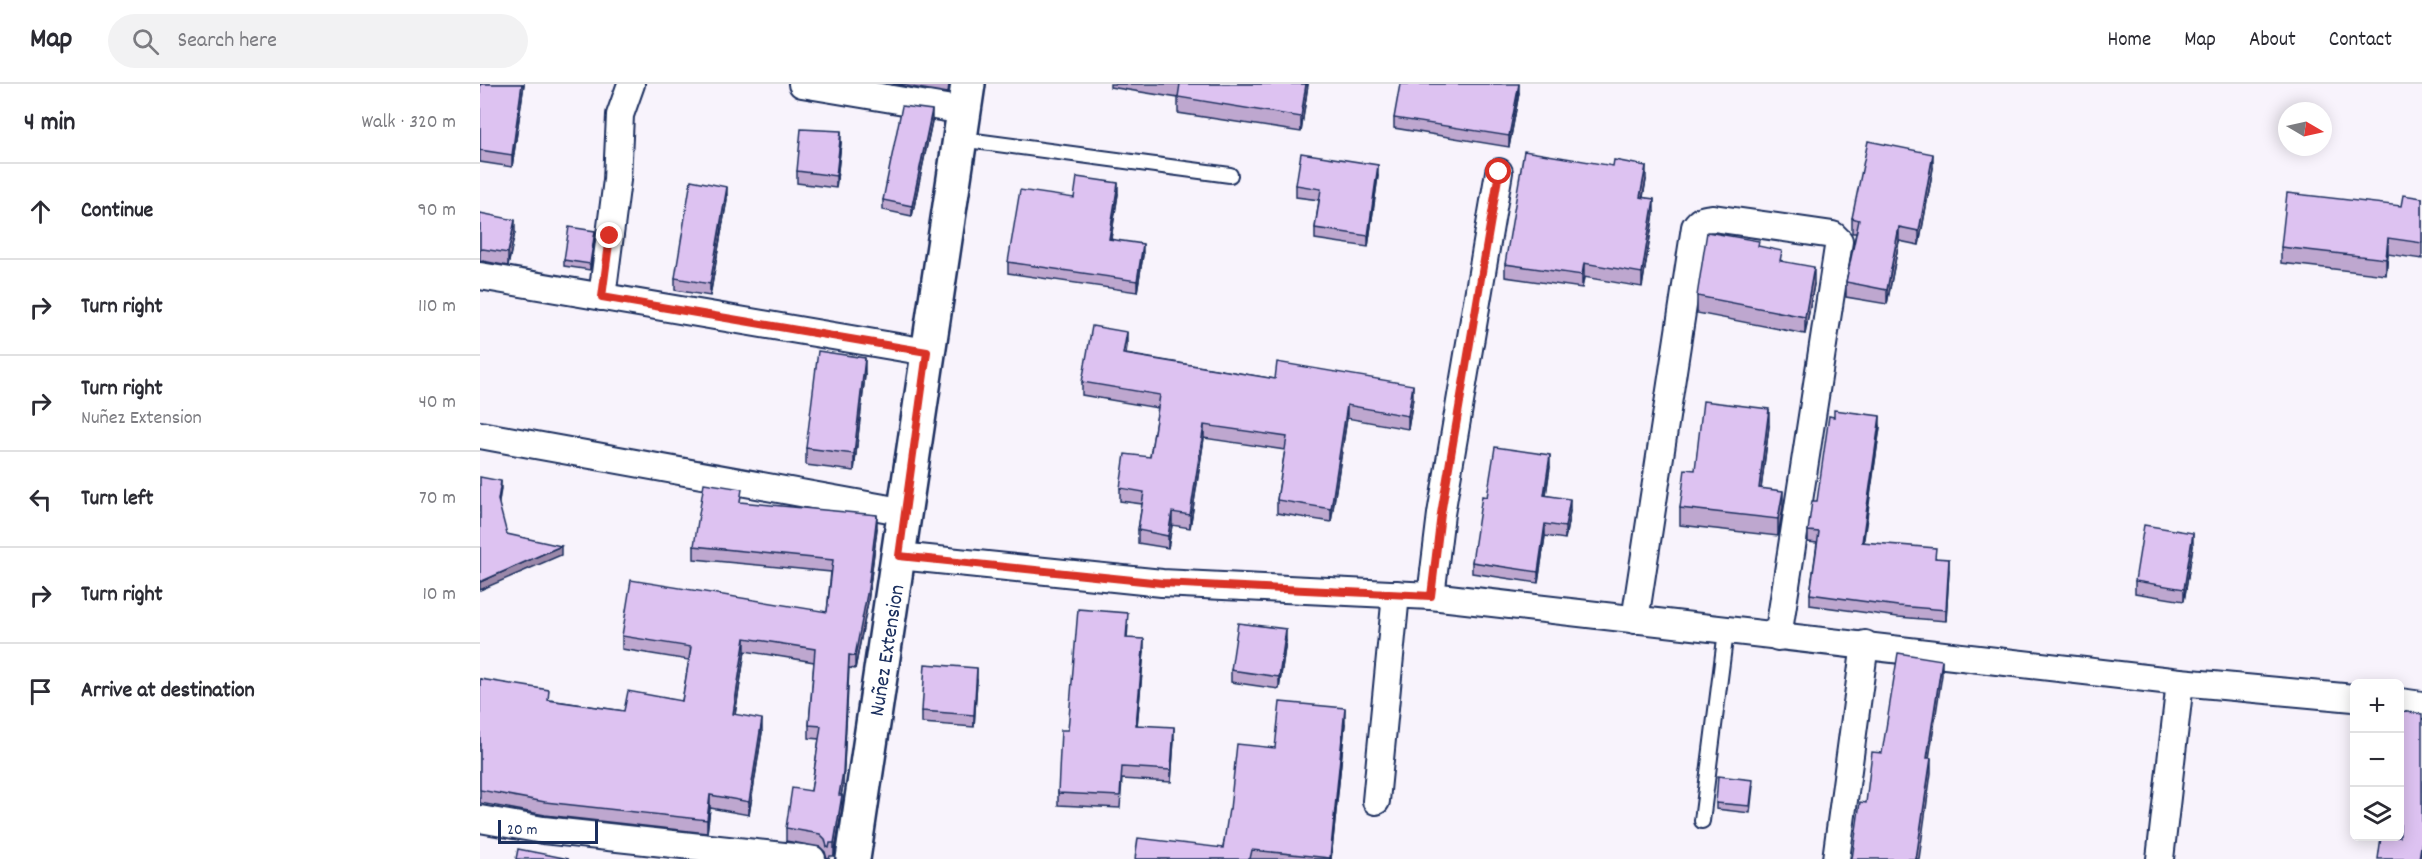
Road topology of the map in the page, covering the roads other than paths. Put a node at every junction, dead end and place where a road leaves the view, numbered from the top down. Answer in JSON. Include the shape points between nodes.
{"nodes":[{"id":1,"x":631,"y":84,"type":"edge"},
{"id":2,"x":802,"y":84,"type":"edge"},
{"id":3,"x":964,"y":111,"type":"edge"},
{"id":4,"x":1499,"y":172,"type":"dead end"},
{"id":5,"x":1230,"y":175,"type":"dead end"},
{"id":6,"x":480,"y":276,"type":"edge"},
{"id":7,"x":602,"y":297,"type":"junction"},
{"id":8,"x":927,"y":352,"type":"junction"},
{"id":9,"x":480,"y":435,"type":"edge"},
{"id":10,"x":906,"y":512,"type":"junction"},
{"id":11,"x":899,"y":556,"type":"junction"},
{"id":12,"x":1396,"y":594,"type":"junction"},
{"id":13,"x":1431,"y":596,"type":"junction"},
{"id":14,"x":1635,"y":620,"type":"junction"},
{"id":15,"x":1726,"y":631,"type":"junction"},
{"id":16,"x":1778,"y":637,"type":"junction"},
{"id":17,"x":1865,"y":644,"type":"junction"},
{"id":18,"x":2180,"y":682,"type":"junction"},
{"id":19,"x":2350,"y":698,"type":"edge"},
{"id":20,"x":2404,"y":703,"type":"edge"},
{"id":21,"x":2422,"y":705,"type":"edge"},
{"id":22,"x":1376,"y":801,"type":"dead end"},
{"id":23,"x":480,"y":819,"type":"edge"},
{"id":24,"x":1702,"y":821,"type":"dead end"},
{"id":25,"x":812,"y":859,"type":"edge"},
{"id":26,"x":854,"y":859,"type":"edge"},
{"id":27,"x":1836,"y":859,"type":"edge"},
{"id":28,"x":2160,"y":859,"type":"edge"}],
"edges":[{"from":1,"to":7,"type":"street","via":[[620,115],[617,180]]},
{"from":2,"to":3,"type":"street"},
{"from":3,"to":5,"type":"lane"},
{"from":3,"to":8,"type":"street","name":"Nuñez Extension"},
{"from":4,"to":13,"type":"street","via":[[1441,514]]},
{"from":6,"to":7,"type":"street"},
{"from":7,"to":8,"type":"street"},
{"from":8,"to":10,"type":"street","name":"Nuñez Extension"},
{"from":9,"to":10,"type":"street"},
{"from":10,"to":11,"type":"street","name":"Nuñez Extension"},
{"from":11,"to":12,"type":"street","via":[[1162,583]]},
{"from":11,"to":26,"type":"street","name":"Nuñez Extension"},
{"from":12,"to":13,"type":"street"},
{"from":12,"to":22,"type":"street"},
{"from":13,"to":14,"type":"street"},
{"from":14,"to":15,"type":"street"},
{"from":14,"to":16,"type":"street","via":[[1695,227],[1698,221],[1713,218],[1833,235],[1839,241]]},
{"from":15,"to":16,"type":"street"},
{"from":15,"to":24,"type":"lane"},
{"from":16,"to":17,"type":"street"},
{"from":17,"to":18,"type":"street"},
{"from":17,"to":27,"type":"street"},
{"from":18,"to":19,"type":"street"},
{"from":18,"to":28,"type":"street"},
{"from":20,"to":21,"type":"street"},
{"from":23,"to":25,"type":"street","via":[[543,830]]}]}
